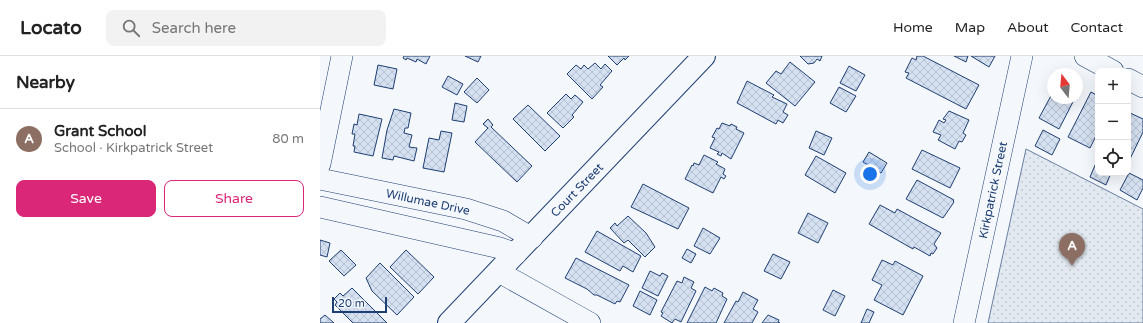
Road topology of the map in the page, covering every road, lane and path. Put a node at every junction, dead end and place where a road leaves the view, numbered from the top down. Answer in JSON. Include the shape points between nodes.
{"nodes":[{"id":1,"x":342,"y":56,"type":"edge"},
{"id":2,"x":704,"y":56,"type":"edge"},
{"id":3,"x":1022,"y":56,"type":"edge"},
{"id":4,"x":1084,"y":56,"type":"edge"},
{"id":5,"x":1107,"y":68,"type":"edge"},
{"id":6,"x":1131,"y":81,"type":"edge"},
{"id":7,"x":1143,"y":87,"type":"edge"},
{"id":8,"x":320,"y":164,"type":"edge"},
{"id":9,"x":320,"y":179,"type":"edge"},
{"id":10,"x":320,"y":207,"type":"edge"},
{"id":11,"x":532,"y":238,"type":"junction"},
{"id":12,"x":516,"y":254,"type":"junction"},
{"id":13,"x":499,"y":272,"type":"junction"},
{"id":14,"x":449,"y":323,"type":"edge"},
{"id":15,"x":590,"y":323,"type":"edge"},
{"id":16,"x":964,"y":323,"type":"edge"}],
"edges":[{"from":1,"to":8,"type":"street"},
{"from":2,"to":11,"type":"main road","name":"Court Street"},
{"from":3,"to":16,"type":"street","name":"Kirkpatrick Street"},
{"from":4,"to":5,"type":"street"},
{"from":6,"to":7,"type":"street"},
{"from":9,"to":11,"type":"street","name":"Willumae Drive","via":[[466,209],[503,221]]},
{"from":10,"to":12,"type":"street","via":[[500,248]]},
{"from":11,"to":12,"type":"main road","name":"Court Street"},
{"from":12,"to":13,"type":"main road","name":"Court Street"},
{"from":13,"to":14,"type":"main road","name":"Court Street"},
{"from":13,"to":15,"type":"street"}]}
